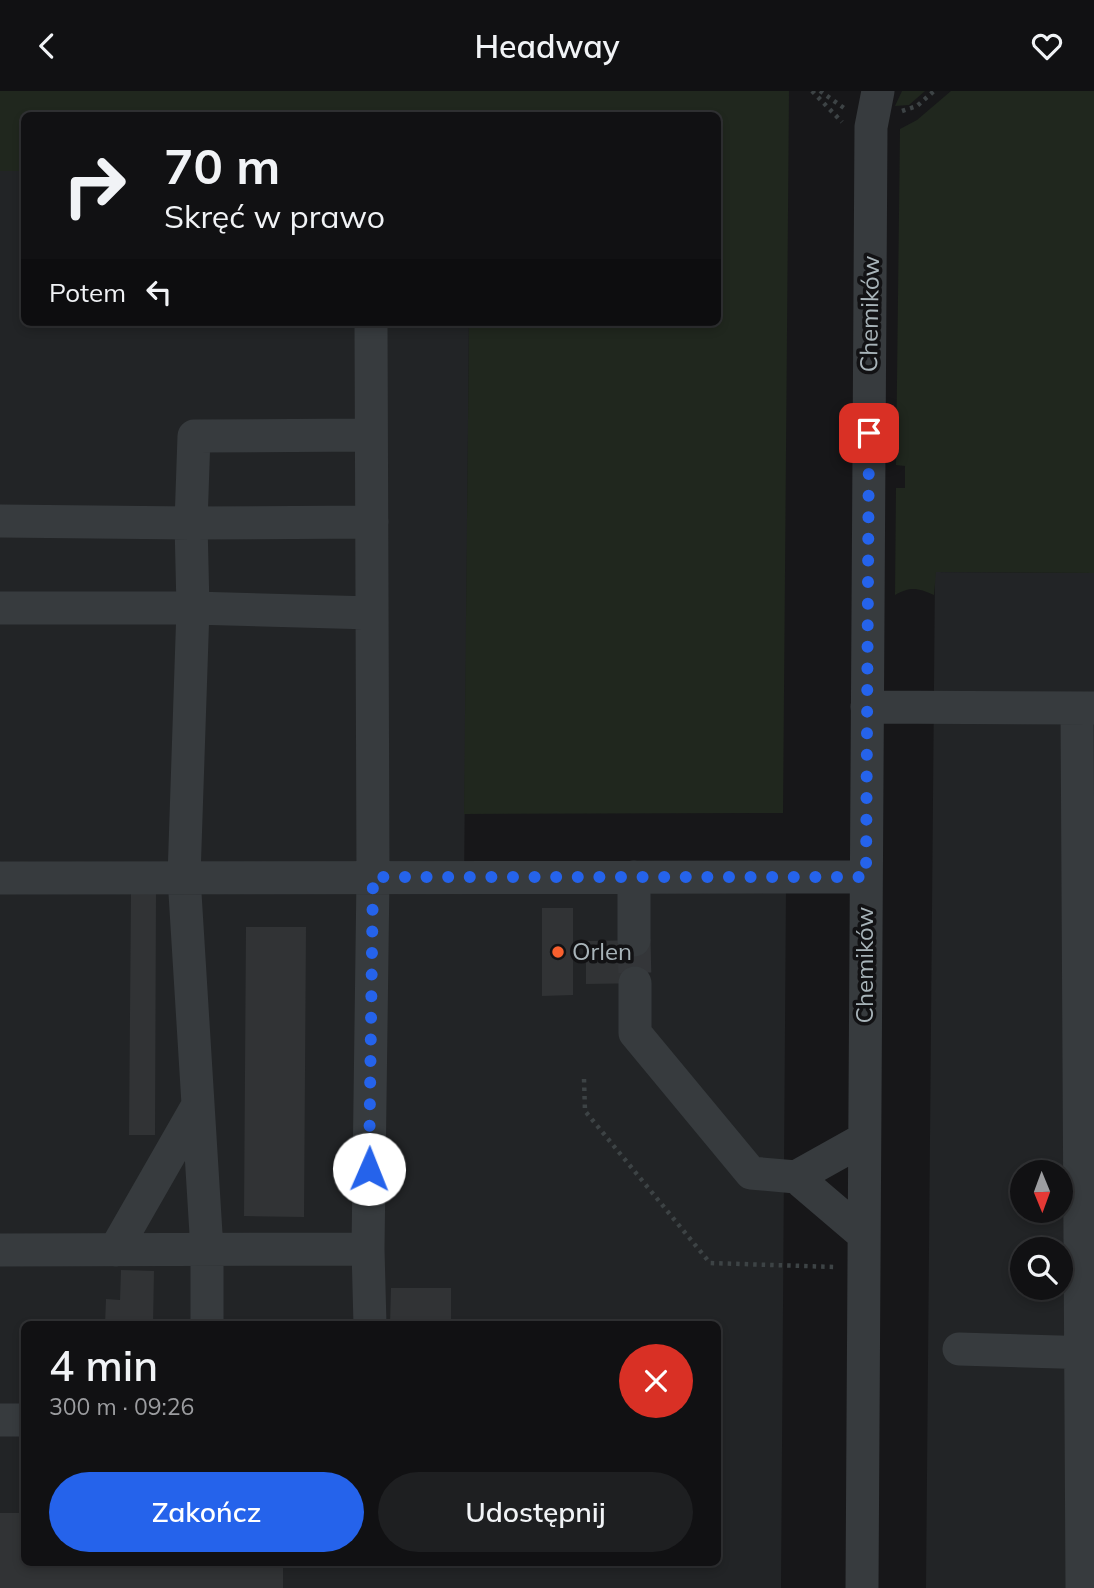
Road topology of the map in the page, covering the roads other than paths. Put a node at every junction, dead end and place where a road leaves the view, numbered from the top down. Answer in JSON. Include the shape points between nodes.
{"nodes":[{"id":1,"x":878,"y":91,"type":"edge"},
{"id":2,"x":371,"y":326,"type":"edge"},
{"id":3,"x":371,"y":435,"type":"junction"},
{"id":4,"x":0,"y":521,"type":"edge"},
{"id":5,"x":372,"y":522,"type":"junction"},
{"id":6,"x":191,"y":523,"type":"junction"},
{"id":7,"x":0,"y":608,"type":"edge"},
{"id":8,"x":193,"y":608,"type":"junction"},
{"id":9,"x":372,"y":613,"type":"junction"},
{"id":10,"x":867,"y":707,"type":"junction"},
{"id":11,"x":1086,"y":708,"type":"edge"},
{"id":12,"x":184,"y":877,"type":"junction"},
{"id":13,"x":373,"y":877,"type":"junction"},
{"id":14,"x":634,"y":877,"type":"junction"},
{"id":15,"x":866,"y":877,"type":"junction"},
{"id":16,"x":0,"y":878,"type":"edge"},
{"id":17,"x":634,"y":940,"type":"tunnel mouth"},
{"id":18,"x":635,"y":983,"type":"tunnel mouth"},
{"id":19,"x":198,"y":1105,"type":"junction"},
{"id":20,"x":864,"y":1139,"type":"junction"},
{"id":21,"x":796,"y":1177,"type":"junction"},
{"id":22,"x":864,"y":1235,"type":"junction"},
{"id":23,"x":207,"y":1249,"type":"junction"},
{"id":24,"x":368,"y":1249,"type":"junction"},
{"id":25,"x":0,"y":1250,"type":"edge"},
{"id":26,"x":115,"y":1250,"type":"junction"},
{"id":27,"x":207,"y":1321,"type":"edge"},
{"id":28,"x":370,"y":1321,"type":"edge"},
{"id":29,"x":960,"y":1349,"type":"dead end"},
{"id":30,"x":1088,"y":1353,"type":"edge"},
{"id":31,"x":0,"y":1420,"type":"edge"},
{"id":32,"x":21,"y":1420,"type":"edge"},
{"id":33,"x":862,"y":1588,"type":"edge"},
{"id":34,"x":1082,"y":1588,"type":"edge"}],
"edges":[{"from":1,"to":10,"type":"street","name":"Chemików","via":[[871,127]]},
{"from":2,"to":3,"type":"street"},
{"from":3,"to":5,"type":"street"},
{"from":3,"to":6,"type":"street","via":[[194,436]]},
{"from":4,"to":6,"type":"street"},
{"from":5,"to":6,"type":"street"},
{"from":5,"to":9,"type":"street"},
{"from":6,"to":8,"type":"street"},
{"from":7,"to":8,"type":"street"},
{"from":8,"to":9,"type":"street"},
{"from":8,"to":12,"type":"street"},
{"from":9,"to":13,"type":"street"},
{"from":10,"to":11,"type":"street"},
{"from":10,"to":15,"type":"street","name":"Chemików"},
{"from":11,"to":30,"type":"street"},
{"from":12,"to":13,"type":"street"},
{"from":12,"to":16,"type":"street"},
{"from":12,"to":19,"type":"street"},
{"from":13,"to":14,"type":"street"},
{"from":13,"to":24,"type":"street"},
{"from":14,"to":15,"type":"street"},
{"from":14,"to":17,"type":"street"},
{"from":15,"to":20,"type":"street","name":"Chemików"},
{"from":18,"to":21,"type":"street","via":[[635,1033],[751,1173]]},
{"from":19,"to":23,"type":"street"},
{"from":19,"to":26,"type":"street"},
{"from":20,"to":21,"type":"street"},
{"from":20,"to":22,"type":"street","name":"Chemików"},
{"from":21,"to":22,"type":"street"},
{"from":22,"to":33,"type":"street","name":"Chemików"},
{"from":23,"to":24,"type":"street"},
{"from":23,"to":26,"type":"street"},
{"from":23,"to":27,"type":"street"},
{"from":24,"to":28,"type":"street"},
{"from":25,"to":26,"type":"street"},
{"from":29,"to":30,"type":"street"},
{"from":30,"to":34,"type":"street"},
{"from":31,"to":32,"type":"street"}]}
